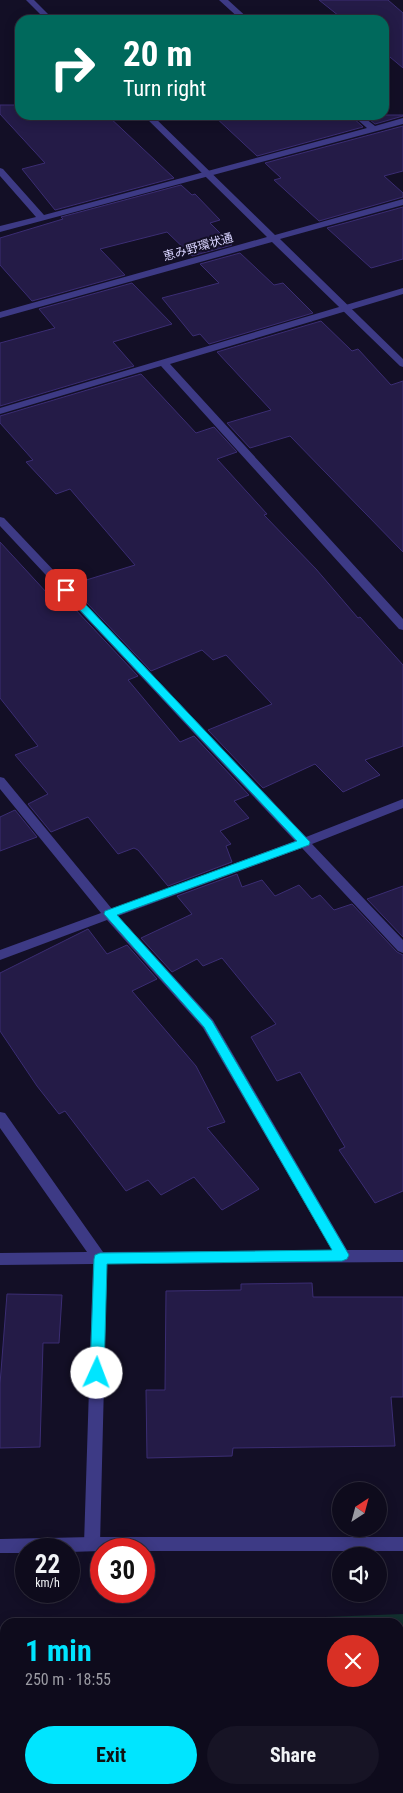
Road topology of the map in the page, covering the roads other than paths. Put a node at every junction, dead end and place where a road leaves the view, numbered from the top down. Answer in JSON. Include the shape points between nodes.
{"nodes":[{"id":1,"x":30,"y":0,"type":"edge"},
{"id":2,"x":223,"y":0,"type":"edge"},
{"id":3,"x":45,"y":15,"type":"edge"},
{"id":4,"x":240,"y":15,"type":"edge"},
{"id":5,"x":152,"y":120,"type":"edge"},
{"id":6,"x":362,"y":120,"type":"edge"},
{"id":7,"x":403,"y":121,"type":"edge"},
{"id":8,"x":373,"y":129,"type":"junction"},
{"id":9,"x":0,"y":171,"type":"edge"},
{"id":10,"x":206,"y":174,"type":"junction"},
{"id":11,"x":403,"y":202,"type":"edge"},
{"id":12,"x":42,"y":218,"type":"junction"},
{"id":13,"x":0,"y":230,"type":"edge"},
{"id":14,"x":272,"y":239,"type":"junction"},
{"id":15,"x":403,"y":291,"type":"edge"},
{"id":16,"x":345,"y":308,"type":"junction"},
{"id":17,"x":0,"y":315,"type":"edge"},
{"id":18,"x":163,"y":362,"type":"junction"},
{"id":19,"x":403,"y":364,"type":"edge"},
{"id":20,"x":0,"y":411,"type":"edge"},
{"id":21,"x":0,"y":520,"type":"edge"},
{"id":22,"x":403,"y":626,"type":"edge"},
{"id":23,"x":0,"y":780,"type":"edge"},
{"id":24,"x":403,"y":802,"type":"edge"},
{"id":25,"x":305,"y":842,"type":"junction"},
{"id":26,"x":109,"y":914,"type":"junction"},
{"id":27,"x":403,"y":948,"type":"edge"},
{"id":28,"x":0,"y":955,"type":"edge"},
{"id":29,"x":0,"y":1117,"type":"edge"},
{"id":30,"x":342,"y":1255,"type":"junction"},
{"id":31,"x":403,"y":1256,"type":"edge"},
{"id":32,"x":0,"y":1259,"type":"edge"},
{"id":33,"x":100,"y":1259,"type":"junction"},
{"id":34,"x":92,"y":1538,"type":"edge"},
{"id":35,"x":90,"y":1544,"type":"edge"},
{"id":36,"x":155,"y":1544,"type":"edge"},
{"id":37,"x":403,"y":1544,"type":"edge"},
{"id":38,"x":0,"y":1546,"type":"edge"}],
"edges":[{"from":1,"to":3,"type":"street"},
{"from":2,"to":4,"type":"street"},
{"from":5,"to":10,"type":"street"},
{"from":6,"to":8,"type":"street"},
{"from":7,"to":8,"type":"street"},
{"from":8,"to":10,"type":"street"},
{"from":9,"to":12,"type":"street"},
{"from":10,"to":12,"type":"street"},
{"from":10,"to":14,"type":"street"},
{"from":11,"to":14,"type":"street","name":"恵み野環状通"},
{"from":12,"to":13,"type":"street"},
{"from":14,"to":16,"type":"street"},
{"from":14,"to":17,"type":"street","name":"恵み野環状通"},
{"from":15,"to":16,"type":"street"},
{"from":16,"to":18,"type":"street"},
{"from":16,"to":19,"type":"street"},
{"from":18,"to":20,"type":"street"},
{"from":18,"to":22,"type":"street"},
{"from":21,"to":25,"type":"street"},
{"from":23,"to":26,"type":"street"},
{"from":24,"to":25,"type":"street"},
{"from":25,"to":26,"type":"street"},
{"from":25,"to":27,"type":"street"},
{"from":26,"to":28,"type":"street"},
{"from":26,"to":30,"type":"street","via":[[208,1024]]},
{"from":29,"to":33,"type":"street"},
{"from":30,"to":31,"type":"street"},
{"from":30,"to":33,"type":"street"},
{"from":32,"to":33,"type":"street"},
{"from":33,"to":34,"type":"street"},
{"from":35,"to":38,"type":"street"},
{"from":36,"to":37,"type":"street"}]}
